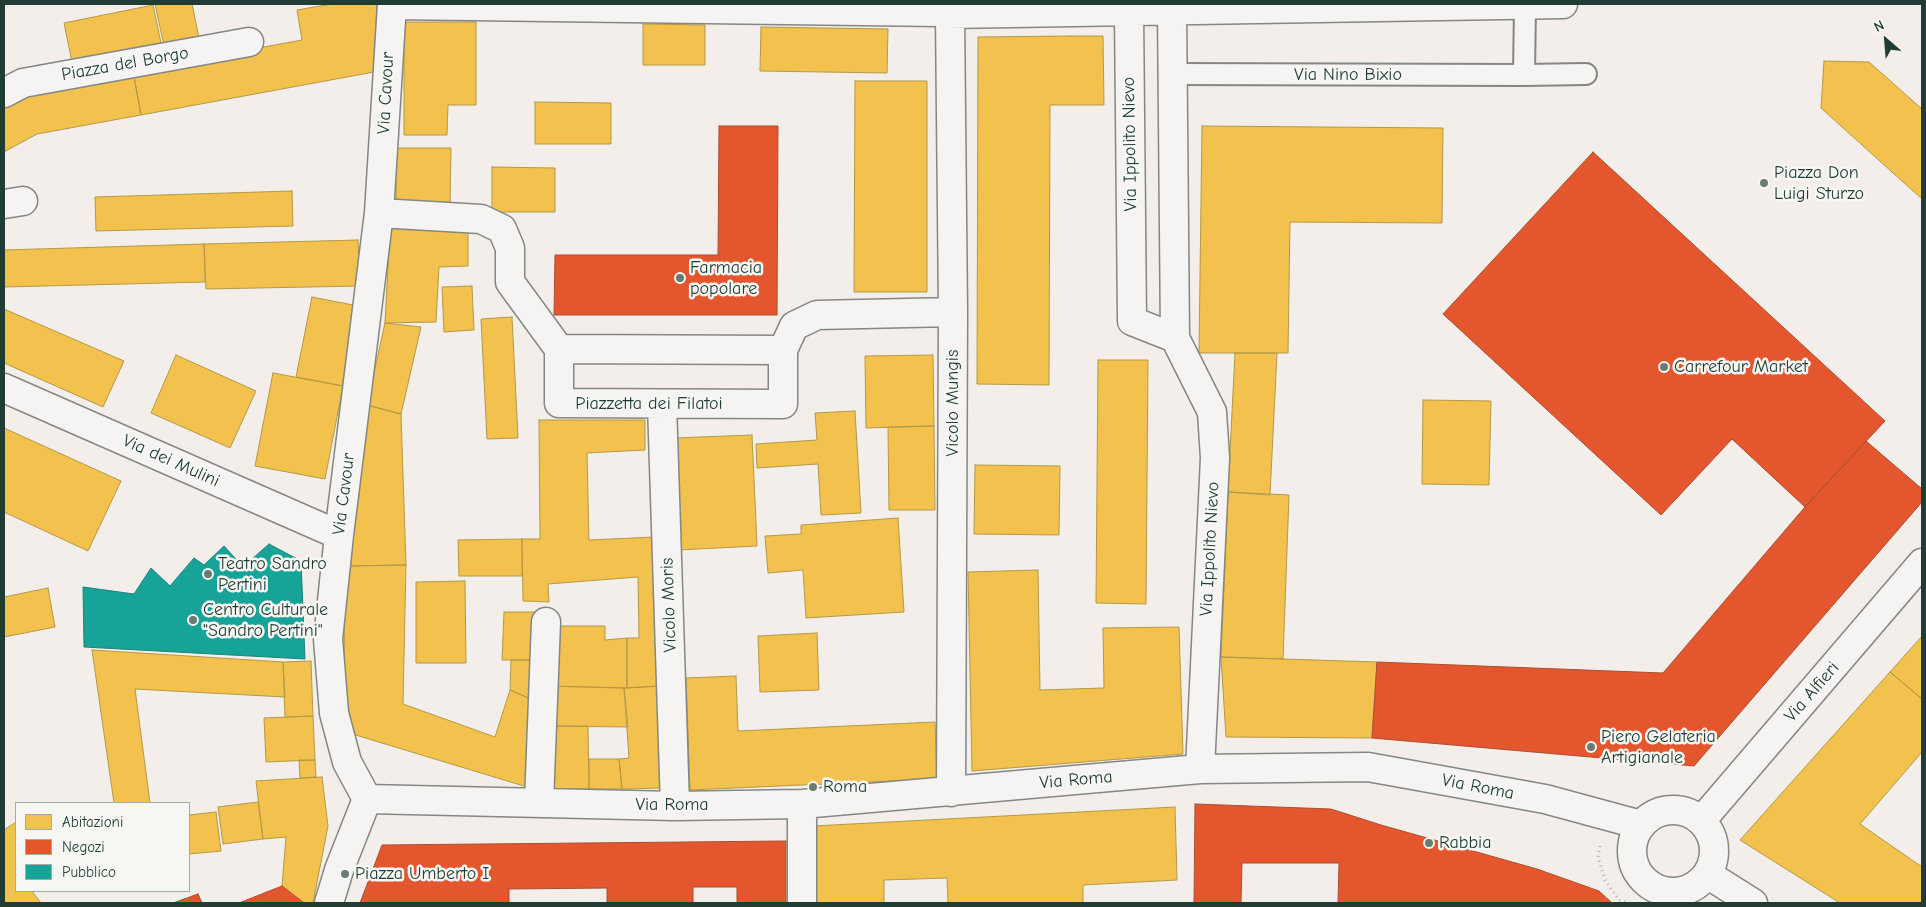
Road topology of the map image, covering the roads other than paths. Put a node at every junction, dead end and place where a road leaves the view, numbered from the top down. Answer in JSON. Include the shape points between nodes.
{"nodes":[{"id":1,"x":1563,"y":4,"type":"edge"},
{"id":2,"x":392,"y":5,"type":"edge"},
{"id":3,"x":1525,"y":6,"type":"junction"},
{"id":4,"x":1137,"y":8,"type":"edge"},
{"id":5,"x":1172,"y":10,"type":"junction"},
{"id":6,"x":945,"y":13,"type":"junction"},
{"id":7,"x":249,"y":42,"type":"dead end"},
{"id":8,"x":1172,"y":74,"type":"junction"},
{"id":9,"x":1586,"y":74,"type":"dead end"},
{"id":10,"x":1524,"y":75,"type":"junction"},
{"id":11,"x":4,"y":93,"type":"edge"},
{"id":12,"x":379,"y":213,"type":"junction"},
{"id":13,"x":953,"y":312,"type":"junction"},
{"id":14,"x":1175,"y":338,"type":"junction"},
{"id":15,"x":559,"y":349,"type":"junction"},
{"id":16,"x":783,"y":350,"type":"junction"},
{"id":17,"x":4,"y":388,"type":"edge"},
{"id":18,"x":662,"y":404,"type":"junction"},
{"id":19,"x":339,"y":535,"type":"junction"},
{"id":20,"x":1922,"y":563,"type":"edge"},
{"id":21,"x":546,"y":622,"type":"dead end"},
{"id":22,"x":1200,"y":769,"type":"junction"},
{"id":23,"x":951,"y":792,"type":"junction"},
{"id":24,"x":367,"y":799,"type":"junction"},
{"id":25,"x":539,"y":803,"type":"junction"},
{"id":26,"x":802,"y":804,"type":"junction"},
{"id":27,"x":675,"y":806,"type":"junction"},
{"id":28,"x":1701,"y":821,"type":"junction"},
{"id":29,"x":1642,"y":825,"type":"junction"},
{"id":30,"x":1707,"y":874,"type":"junction"},
{"id":31,"x":1644,"y":894,"type":"edge"},
{"id":32,"x":329,"y":903,"type":"edge"},
{"id":33,"x":802,"y":903,"type":"edge"},
{"id":34,"x":1753,"y":903,"type":"edge"}],
"edges":[{"from":1,"to":3,"type":"street"},
{"from":2,"to":6,"type":"street"},
{"from":2,"to":12,"type":"street","name":"Via Cavour"},
{"from":3,"to":5,"type":"street"},
{"from":3,"to":10,"type":"lane"},
{"from":4,"to":5,"type":"street"},
{"from":4,"to":6,"type":"street"},
{"from":4,"to":14,"type":"street","name":"Via Ippolito Nievo","via":[[1132,321]]},
{"from":5,"to":8,"type":"street","name":"Via Ippolito Nievo"},
{"from":6,"to":13,"type":"street","name":"Vicolo Mungis"},
{"from":7,"to":11,"type":"street","name":"Piazza del Borgo","via":[[23,83]]},
{"from":8,"to":10,"type":"lane","name":"Via Nino Bixio"},
{"from":8,"to":14,"type":"street","name":"Via Ippolito Nievo"},
{"from":9,"to":10,"type":"lane","name":"Via Nino Bixio"},
{"from":12,"to":15,"type":"street","via":[[481,219],[502,229],[510,248],[510,282]]},
{"from":12,"to":19,"type":"street","name":"Via Cavour"},
{"from":13,"to":16,"type":"street","name":"Piazzetta dei Filatoi","via":[[817,315],[794,326]]},
{"from":13,"to":23,"type":"street","name":"Vicolo Mungis"},
{"from":14,"to":22,"type":"street","name":"Via Ippolito Nievo","via":[[1212,412],[1215,458]]},
{"from":15,"to":16,"type":"street"},
{"from":15,"to":18,"type":"street","name":"Piazzetta dei Filatoi","via":[[558,403]]},
{"from":16,"to":18,"type":"street","name":"Piazzetta dei Filatoi","via":[[783,404]]},
{"from":17,"to":19,"type":"street","name":"Via dei Mulini"},
{"from":18,"to":27,"type":"street","name":"Vicolo Moris"},
{"from":19,"to":24,"type":"street","name":"Via Cavour","via":[[328,639],[334,713],[347,762]]},
{"from":20,"to":28,"type":"street","name":"Via Alfieri"},
{"from":21,"to":25,"type":"street"},
{"from":22,"to":23,"type":"street","name":"Via Roma"},
{"from":22,"to":29,"type":"street","name":"Via Roma","via":[[1368,766],[1545,799]]},
{"from":23,"to":26,"type":"street","name":"Via Roma"},
{"from":24,"to":25,"type":"street","name":"Via Roma"},
{"from":24,"to":32,"type":"street"},
{"from":25,"to":27,"type":"street","name":"Via Roma"},
{"from":26,"to":27,"type":"street","name":"Via Roma"},
{"from":26,"to":33,"type":"street"},
{"from":28,"to":29,"type":"street","via":[[1686,812],[1667,811],[1655,814]]},
{"from":28,"to":30,"type":"street","via":[[1714,843],[1713,863]]},
{"from":29,"to":31,"type":"street","via":[[1634,839],[1632,854]]},
{"from":30,"to":31,"type":"street","via":[[1692,888]]},
{"from":30,"to":34,"type":"street"}]}
